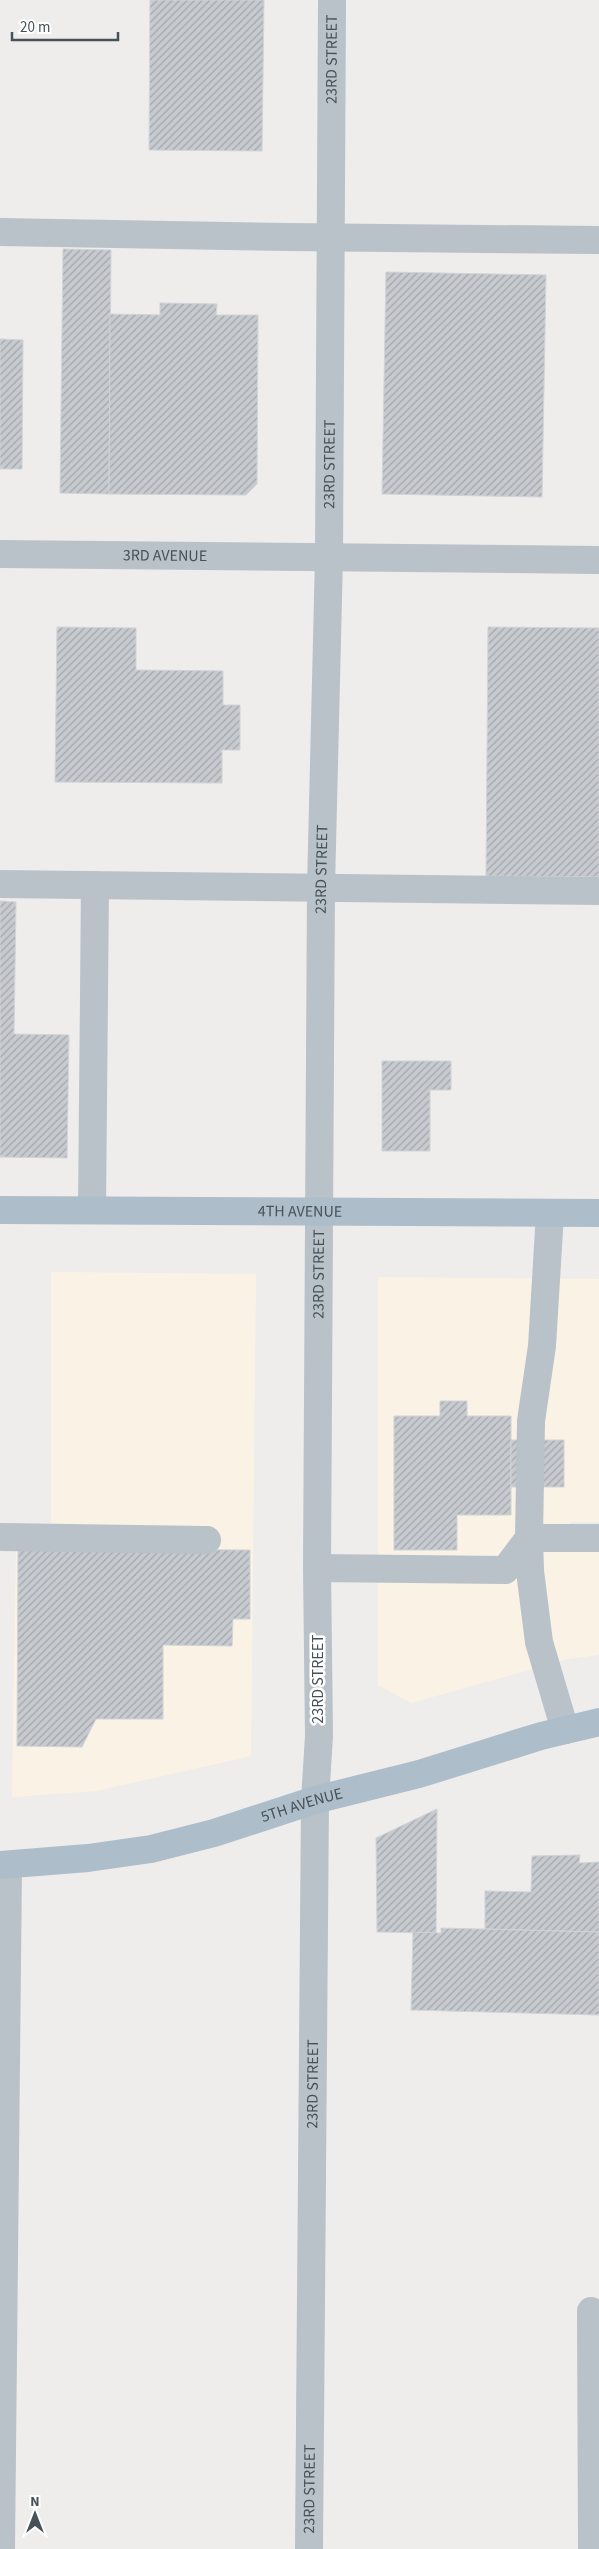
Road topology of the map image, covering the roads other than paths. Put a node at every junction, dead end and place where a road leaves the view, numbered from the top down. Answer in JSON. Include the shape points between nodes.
{"nodes":[{"id":1,"x":332,"y":0,"type":"edge"},
{"id":2,"x":0,"y":232,"type":"edge"},
{"id":3,"x":332,"y":238,"type":"junction"},
{"id":4,"x":599,"y":240,"type":"edge"},
{"id":5,"x":0,"y":554,"type":"edge"},
{"id":6,"x":329,"y":557,"type":"junction"},
{"id":7,"x":599,"y":560,"type":"edge"},
{"id":8,"x":0,"y":884,"type":"edge"},
{"id":9,"x":95,"y":885,"type":"junction"},
{"id":10,"x":321,"y":887,"type":"junction"},
{"id":11,"x":599,"y":891,"type":"edge"},
{"id":12,"x":0,"y":1210,"type":"edge"},
{"id":13,"x":92,"y":1210,"type":"junction"},
{"id":14,"x":319,"y":1211,"type":"junction"},
{"id":15,"x":550,"y":1212,"type":"junction"},
{"id":16,"x":599,"y":1213,"type":"edge"},
{"id":17,"x":0,"y":1537,"type":"edge"},
{"id":18,"x":529,"y":1538,"type":"junction"},
{"id":19,"x":599,"y":1538,"type":"edge"},
{"id":20,"x":207,"y":1540,"type":"dead end"},
{"id":21,"x":317,"y":1568,"type":"junction"},
{"id":22,"x":599,"y":1722,"type":"edge"},
{"id":23,"x":565,"y":1730,"type":"junction"},
{"id":24,"x":315,"y":1800,"type":"junction"},
{"id":25,"x":4,"y":1865,"type":"edge"},
{"id":26,"x":591,"y":2311,"type":"dead end"},
{"id":27,"x":1,"y":2549,"type":"edge"},
{"id":28,"x":309,"y":2549,"type":"edge"},
{"id":29,"x":592,"y":2549,"type":"edge"}],
"edges":[{"from":1,"to":3,"type":"street","name":"23RD STREET"},
{"from":2,"to":3,"type":"street"},
{"from":3,"to":4,"type":"street"},
{"from":3,"to":6,"type":"street","name":"23RD STREET"},
{"from":5,"to":6,"type":"street","name":"3RD AVENUE"},
{"from":6,"to":7,"type":"street","name":"3RD AVENUE"},
{"from":6,"to":10,"type":"street","name":"23RD STREET"},
{"from":8,"to":9,"type":"street"},
{"from":9,"to":10,"type":"street"},
{"from":9,"to":13,"type":"street"},
{"from":10,"to":11,"type":"street"},
{"from":10,"to":14,"type":"street","name":"23RD STREET"},
{"from":12,"to":13,"type":"main road","name":"4TH AVENUE"},
{"from":13,"to":14,"type":"main road","name":"4TH AVENUE"},
{"from":14,"to":15,"type":"main road","name":"4TH AVENUE"},
{"from":14,"to":21,"type":"street","name":"23RD STREET"},
{"from":15,"to":16,"type":"main road","name":"4TH AVENUE"},
{"from":15,"to":18,"type":"street","via":[[543,1334],[532,1421]]},
{"from":17,"to":20,"type":"street"},
{"from":18,"to":19,"type":"street"},
{"from":18,"to":21,"type":"street","via":[[505,1570]]},
{"from":18,"to":23,"type":"street","via":[[540,1642]]},
{"from":21,"to":24,"type":"street","name":"23RD STREET","via":[[319,1736]]},
{"from":22,"to":23,"type":"main road","name":"5TH AVENUE"},
{"from":23,"to":24,"type":"main road","name":"5TH AVENUE","via":[[420,1774]]},
{"from":24,"to":25,"type":"main road","name":"5TH AVENUE","via":[[214,1833],[151,1849]]},
{"from":24,"to":28,"type":"street","name":"23RD STREET"},
{"from":25,"to":27,"type":"street"},
{"from":26,"to":29,"type":"street"}]}
